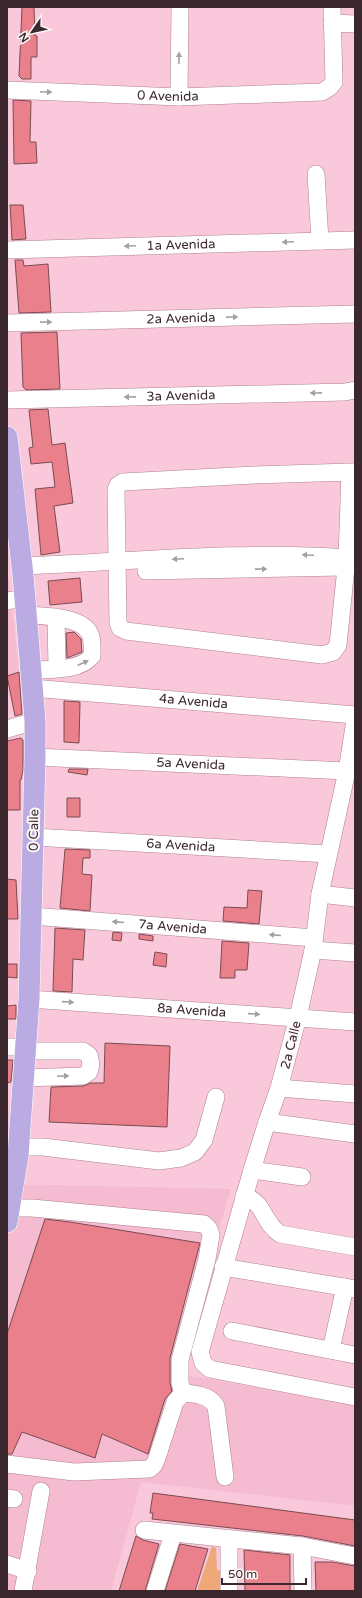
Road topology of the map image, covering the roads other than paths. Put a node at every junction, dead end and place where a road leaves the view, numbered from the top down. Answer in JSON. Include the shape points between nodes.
{"nodes":[{"id":1,"x":180,"y":7,"type":"edge"},
{"id":2,"x":332,"y":15,"type":"edge"},
{"id":3,"x":355,"y":24,"type":"edge"},
{"id":4,"x":7,"y":90,"type":"edge"},
{"id":5,"x":179,"y":97,"type":"junction"},
{"id":6,"x":316,"y":174,"type":"dead end"},
{"id":7,"x":355,"y":240,"type":"edge"},
{"id":8,"x":320,"y":241,"type":"junction"},
{"id":9,"x":7,"y":250,"type":"edge"},
{"id":10,"x":355,"y":314,"type":"edge"},
{"id":11,"x":7,"y":323,"type":"edge"},
{"id":12,"x":355,"y":390,"type":"edge"},
{"id":13,"x":7,"y":400,"type":"edge"},
{"id":14,"x":7,"y":437,"type":"edge"},
{"id":15,"x":352,"y":472,"type":"edge"},
{"id":16,"x":13,"y":543,"type":"edge"},
{"id":17,"x":346,"y":562,"type":"junction"},
{"id":18,"x":117,"y":566,"type":"junction"},
{"id":19,"x":22,"y":570,"type":"junction"},
{"id":20,"x":19,"y":605,"type":"edge"},
{"id":21,"x":56,"y":617,"type":"junction"},
{"id":22,"x":57,"y":668,"type":"junction"},
{"id":23,"x":31,"y":679,"type":"junction"},
{"id":24,"x":355,"y":715,"type":"edge"},
{"id":25,"x":355,"y":720,"type":"edge"},
{"id":26,"x":35,"y":721,"type":"junction"},
{"id":27,"x":7,"y":729,"type":"edge"},
{"id":28,"x":35,"y":756,"type":"junction"},
{"id":29,"x":348,"y":781,"type":"edge"},
{"id":30,"x":34,"y":837,"type":"junction"},
{"id":31,"x":328,"y":854,"type":"junction"},
{"id":32,"x":320,"y":894,"type":"junction"},
{"id":33,"x":355,"y":898,"type":"edge"},
{"id":34,"x":32,"y":916,"type":"junction"},
{"id":35,"x":313,"y":944,"type":"junction"},
{"id":36,"x":355,"y":954,"type":"edge"},
{"id":37,"x":29,"y":999,"type":"junction"},
{"id":38,"x":298,"y":1017,"type":"junction"},
{"id":39,"x":355,"y":1022,"type":"edge"},
{"id":40,"x":20,"y":1048,"type":"edge"},
{"id":41,"x":24,"y":1078,"type":"junction"},
{"id":42,"x":280,"y":1088,"type":"junction"},
{"id":43,"x":355,"y":1094,"type":"edge"},
{"id":44,"x":216,"y":1097,"type":"dead end"},
{"id":45,"x":267,"y":1122,"type":"junction"},
{"id":46,"x":355,"y":1134,"type":"edge"},
{"id":47,"x":14,"y":1153,"type":"edge"},
{"id":48,"x":252,"y":1170,"type":"junction"},
{"id":49,"x":302,"y":1177,"type":"dead end"},
{"id":50,"x":244,"y":1196,"type":"junction"},
{"id":51,"x":8,"y":1215,"type":"edge"},
{"id":52,"x":355,"y":1248,"type":"edge"},
{"id":53,"x":223,"y":1267,"type":"junction"},
{"id":54,"x":350,"y":1288,"type":"edge"},
{"id":55,"x":232,"y":1331,"type":"dead end"},
{"id":56,"x":331,"y":1350,"type":"junction"},
{"id":57,"x":355,"y":1355,"type":"edge"},
{"id":58,"x":183,"y":1394,"type":"junction"},
{"id":59,"x":355,"y":1397,"type":"edge"},
{"id":60,"x":7,"y":1464,"type":"edge"},
{"id":61,"x":225,"y":1477,"type":"dead end"},
{"id":62,"x":41,"y":1491,"type":"dead end"},
{"id":63,"x":144,"y":1530,"type":"dead end"},
{"id":64,"x":173,"y":1534,"type":"junction"},
{"id":65,"x":229,"y":1539,"type":"junction"},
{"id":66,"x":302,"y":1546,"type":"junction"},
{"id":67,"x":355,"y":1556,"type":"edge"},
{"id":68,"x":7,"y":1564,"type":"edge"},
{"id":69,"x":28,"y":1571,"type":"junction"},
{"id":70,"x":23,"y":1591,"type":"edge"},
{"id":71,"x":155,"y":1591,"type":"edge"},
{"id":72,"x":230,"y":1591,"type":"edge"},
{"id":73,"x":303,"y":1591,"type":"edge"}],
"edges":[{"from":5,"to":1,"type":"street","one_way":true},
{"from":2,"to":3,"type":"street"},
{"from":2,"to":5,"type":"street","name":"0 Avenida","via":[[334,82],[328,89],[322,92]]},
{"from":4,"to":5,"type":"street","name":"0 Avenida","one_way":true},
{"from":6,"to":8,"type":"street"},
{"from":7,"to":8,"type":"street","name":"1a Avenida"},
{"from":8,"to":9,"type":"street","name":"1a Avenida","one_way":true},
{"from":11,"to":10,"type":"street","name":"2a Avenida","one_way":true},
{"from":12,"to":13,"type":"street","name":"3a Avenida","one_way":true},
{"from":14,"to":16,"type":"main road","name":"0 Calle"},
{"from":15,"to":17,"type":"street"},
{"from":15,"to":18,"type":"street","via":[[123,482],[116,490]]},
{"from":16,"to":19,"type":"main road","name":"0 Calle"},
{"from":17,"to":18,"type":"street","via":[[306,555],[229,563]]},
{"from":17,"to":18,"type":"street","via":[[338,644],[333,652],[322,655],[126,631],[120,628],[118,622]]},
{"from":18,"to":19,"type":"street"},
{"from":19,"to":20,"type":"main road","name":"0 Calle"},
{"from":20,"to":21,"type":"street"},
{"from":20,"to":23,"type":"main road","name":"0 Calle"},
{"from":21,"to":22,"type":"street"},
{"from":22,"to":21,"type":"street","one_way":true,"via":[[82,664],[92,656],[91,635],[88,631],[70,620]]},
{"from":22,"to":23,"type":"street"},
{"from":23,"to":24,"type":"street","name":"4a Avenida"},
{"from":23,"to":26,"type":"main road","name":"0 Calle"},
{"from":25,"to":29,"type":"street","name":"2a Calle"},
{"from":26,"to":27,"type":"street"},
{"from":26,"to":28,"type":"main road","name":"0 Calle"},
{"from":28,"to":29,"type":"street","name":"5a Avenida"},
{"from":28,"to":30,"type":"main road","name":"0 Calle"},
{"from":29,"to":31,"type":"street","name":"2a Calle"},
{"from":30,"to":31,"type":"street","name":"6a Avenida"},
{"from":30,"to":34,"type":"main road","name":"0 Calle"},
{"from":31,"to":32,"type":"street","name":"2a Calle"},
{"from":32,"to":33,"type":"street"},
{"from":32,"to":35,"type":"street","name":"2a Calle"},
{"from":35,"to":34,"type":"street","name":"7a Avenida","one_way":true},
{"from":34,"to":37,"type":"main road","name":"0 Calle"},
{"from":35,"to":36,"type":"street","name":"7a Avenida"},
{"from":35,"to":38,"type":"street","name":"2a Calle"},
{"from":37,"to":38,"type":"street","name":"8a Avenida","one_way":true},
{"from":37,"to":40,"type":"main road","name":"0 Calle"},
{"from":38,"to":39,"type":"street","name":"8a Avenida"},
{"from":38,"to":42,"type":"street","name":"2a Calle"},
{"from":40,"to":41,"type":"main road","name":"0 Calle"},
{"from":41,"to":40,"type":"street","one_way":true,"via":[[83,1076],[89,1072],[91,1064],[89,1055],[83,1051]]},
{"from":41,"to":47,"type":"main road","name":"0 Calle"},
{"from":42,"to":43,"type":"street"},
{"from":42,"to":45,"type":"street","name":"2a Calle"},
{"from":44,"to":47,"type":"street","via":[[204,1140],[195,1152],[180,1158],[159,1161],[43,1147]]},
{"from":45,"to":46,"type":"street"},
{"from":45,"to":48,"type":"street","name":"2a Calle"},
{"from":47,"to":51,"type":"main road","name":"0 Calle"},
{"from":48,"to":49,"type":"street"},
{"from":48,"to":50,"type":"street","name":"2a Calle"},
{"from":50,"to":52,"type":"street","via":[[256,1201],[271,1228],[280,1234]]},
{"from":50,"to":53,"type":"street","name":"2a Calle"},
{"from":51,"to":58,"type":"street","via":[[32,1208],[204,1224],[209,1229],[211,1235],[207,1258],[180,1360],[180,1383]]},
{"from":53,"to":54,"type":"street"},
{"from":53,"to":59,"type":"street","name":"2a Calle","via":[[200,1352],[203,1363],[210,1369]]},
{"from":54,"to":56,"type":"street"},
{"from":55,"to":56,"type":"street"},
{"from":56,"to":57,"type":"street"},
{"from":58,"to":60,"type":"street","via":[[175,1402],[157,1458],[149,1469],[74,1472]]},
{"from":58,"to":61,"type":"street","via":[[211,1399],[216,1406]]},
{"from":62,"to":69,"type":"street"},
{"from":63,"to":64,"type":"street"},
{"from":64,"to":65,"type":"street"},
{"from":64,"to":71,"type":"street"},
{"from":65,"to":66,"type":"street"},
{"from":65,"to":72,"type":"street"},
{"from":66,"to":67,"type":"street"},
{"from":66,"to":73,"type":"street"},
{"from":68,"to":69,"type":"street"},
{"from":69,"to":70,"type":"street"}]}
